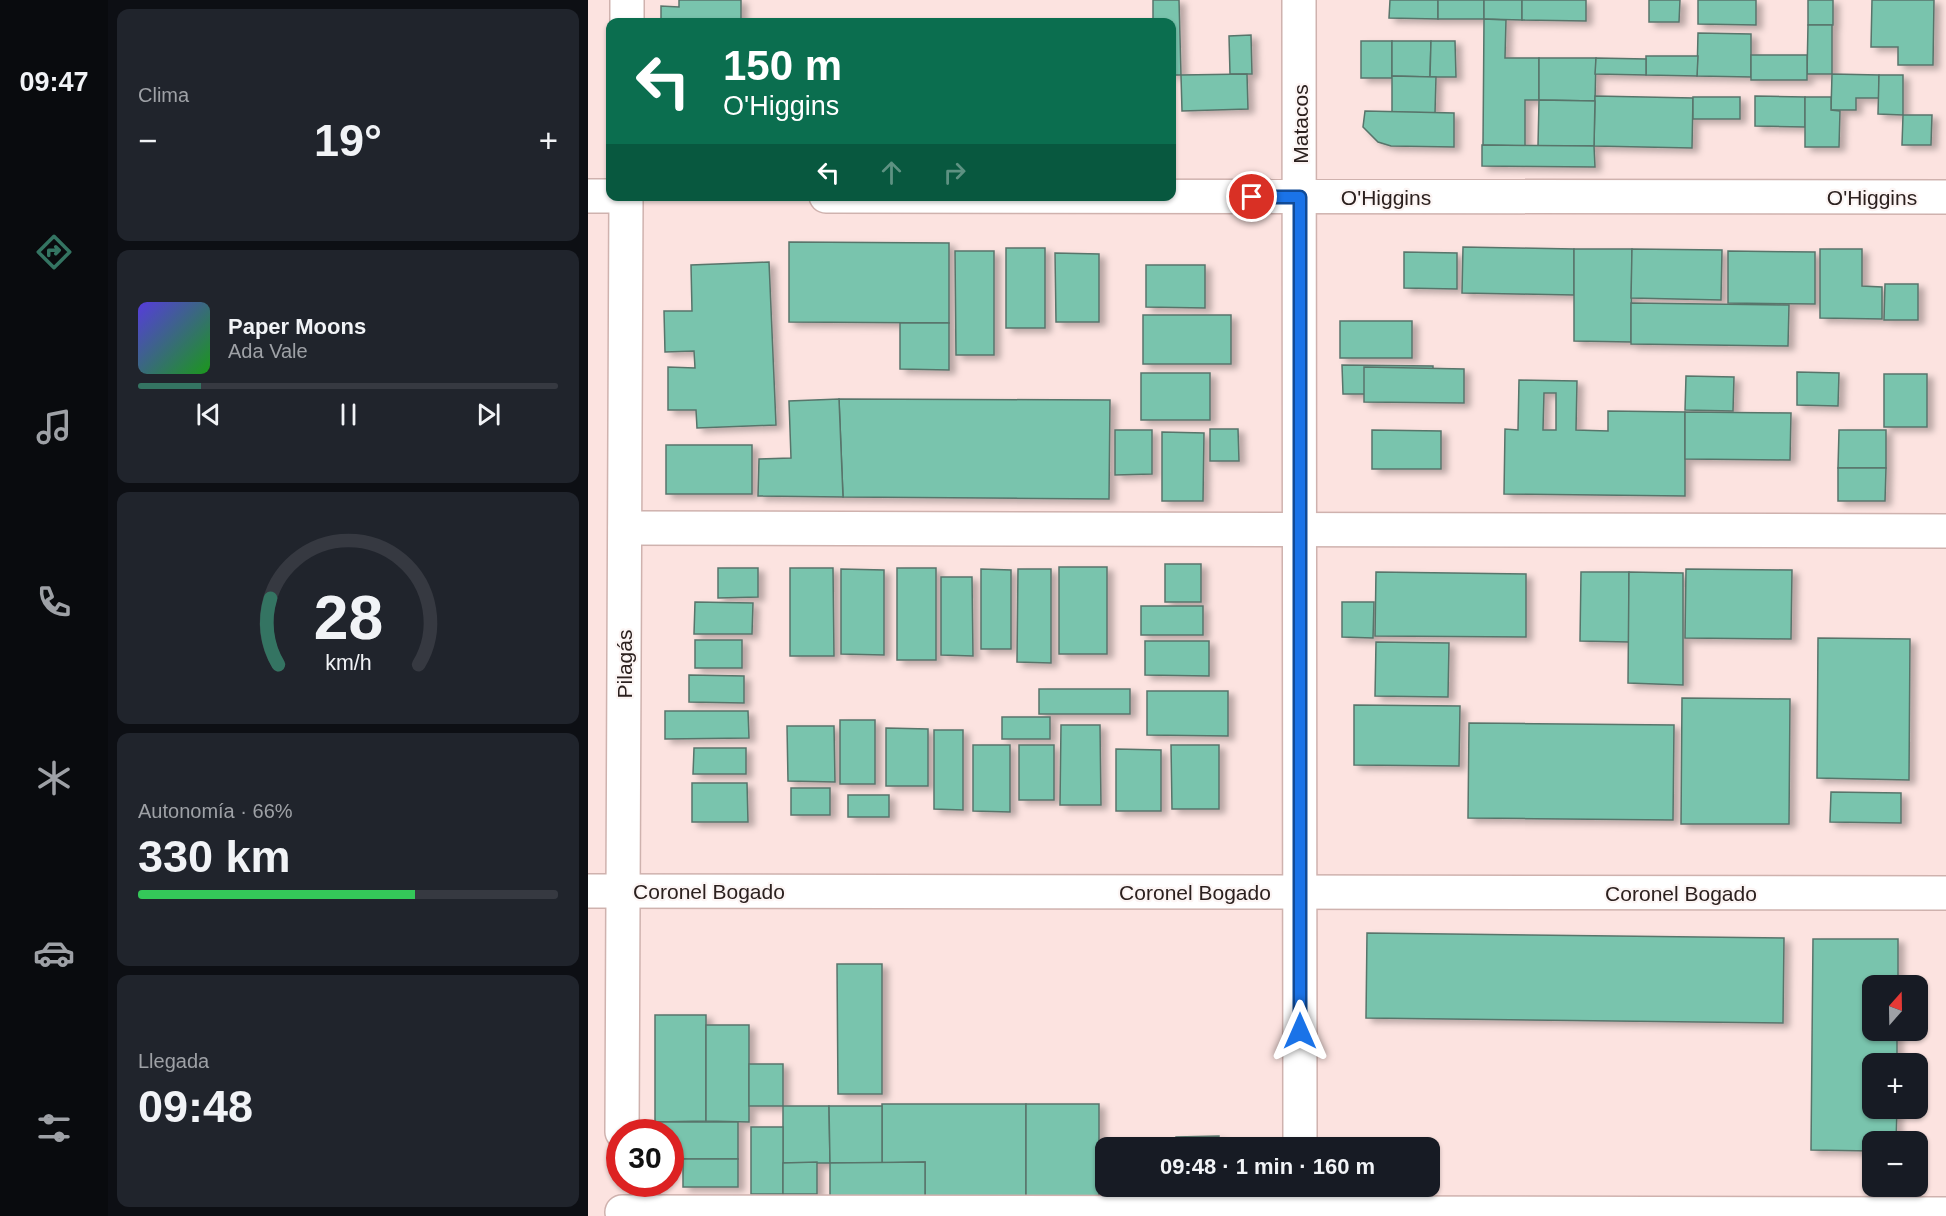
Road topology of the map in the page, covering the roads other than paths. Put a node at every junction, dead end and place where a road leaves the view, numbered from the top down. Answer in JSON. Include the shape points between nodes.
{"nodes":[{"id":1,"x":627,"y":0,"type":"edge"},
{"id":2,"x":1299,"y":0,"type":"edge"},
{"id":3,"x":627,"y":18,"type":"edge"},
{"id":4,"x":588,"y":196,"type":"edge"},
{"id":5,"x":606,"y":196,"type":"edge"},
{"id":6,"x":1176,"y":197,"type":"edge"},
{"id":7,"x":1300,"y":197,"type":"junction"},
{"id":8,"x":1946,"y":197,"type":"edge"},
{"id":9,"x":626,"y":201,"type":"edge"},
{"id":10,"x":625,"y":528,"type":"junction"},
{"id":11,"x":1299,"y":529,"type":"junction"},
{"id":12,"x":1946,"y":531,"type":"edge"},
{"id":13,"x":588,"y":891,"type":"edge"},
{"id":14,"x":623,"y":891,"type":"junction"},
{"id":15,"x":1300,"y":892,"type":"junction"},
{"id":16,"x":1946,"y":893,"type":"edge"},
{"id":17,"x":622,"y":1119,"type":"edge"},
{"id":18,"x":1300,"y":1137,"type":"edge"},
{"id":19,"x":622,"y":1204,"type":"edge"},
{"id":20,"x":1300,"y":1205,"type":"edge"},
{"id":21,"x":1946,"y":1214,"type":"edge"}],
"edges":[{"from":1,"to":3,"type":"street"},
{"from":2,"to":7,"type":"street","name":"Matacos"},
{"from":4,"to":5,"type":"street"},
{"from":6,"to":7,"type":"street","name":"O'Higgins"},
{"from":7,"to":8,"type":"street","name":"O'Higgins"},
{"from":7,"to":11,"type":"street","name":"Matacos"},
{"from":9,"to":10,"type":"street","name":"Pilagás"},
{"from":10,"to":11,"type":"street"},
{"from":10,"to":14,"type":"street","name":"Pilagás"},
{"from":11,"to":12,"type":"street"},
{"from":11,"to":15,"type":"street","name":"Matacos"},
{"from":13,"to":14,"type":"street","name":"Coronel Bogado"},
{"from":14,"to":15,"type":"street","name":"Coronel Bogado"},
{"from":14,"to":17,"type":"street","name":"Pilagás"},
{"from":15,"to":16,"type":"street","name":"Coronel Bogado"},
{"from":15,"to":18,"type":"street","name":"Matacos"},
{"from":19,"to":20,"type":"street"},
{"from":20,"to":21,"type":"street"}]}
